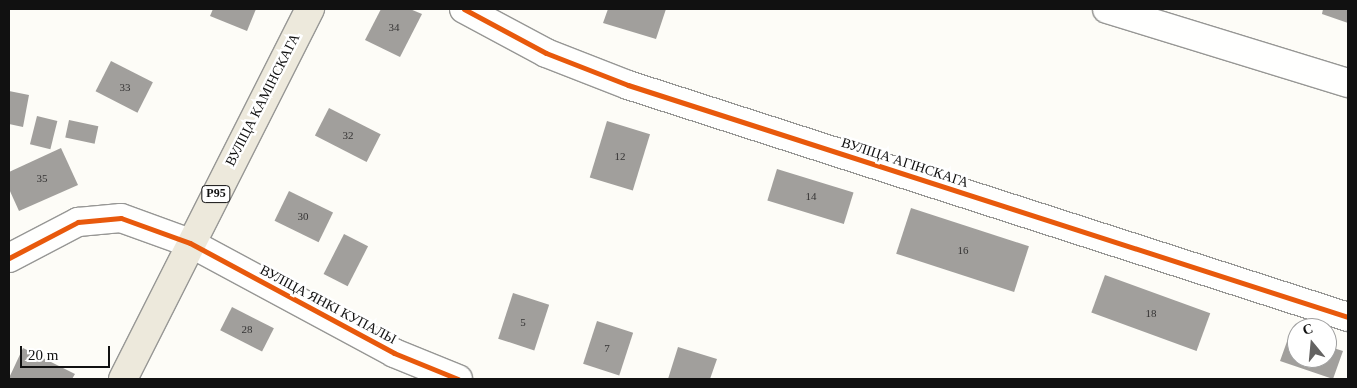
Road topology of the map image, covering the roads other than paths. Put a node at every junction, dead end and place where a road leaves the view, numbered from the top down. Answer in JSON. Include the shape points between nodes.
{"nodes":[{"id":1,"x":310,"y":9,"type":"edge"},
{"id":2,"x":464,"y":9,"type":"edge"},
{"id":3,"x":1107,"y":9,"type":"edge"},
{"id":4,"x":1348,"y":83,"type":"edge"},
{"id":5,"x":190,"y":243,"type":"junction"},
{"id":6,"x":9,"y":258,"type":"edge"},
{"id":7,"x":1348,"y":317,"type":"edge"},
{"id":8,"x":123,"y":379,"type":"edge"},
{"id":9,"x":458,"y":379,"type":"edge"}],
"edges":[{"from":1,"to":5,"type":"main road","name":"ВУЛІЦА КАМІНСКАГА","number":"Р95"},
{"from":2,"to":7,"type":"street","name":"ВУЛІЦА АГІНСКАГА","via":[[546,53],[628,85]]},
{"from":3,"to":4,"type":"street"},
{"from":5,"to":6,"type":"street","name":"ВУЛІЦА ЯНКІ КУПАЛЫ","via":[[121,218],[78,222]]},
{"from":5,"to":8,"type":"main road","name":"ВУЛІЦА КАМІНСКАГА","number":"Р95"},
{"from":5,"to":9,"type":"street","name":"ВУЛІЦА ЯНКІ КУПАЛЫ","via":[[394,353]]}]}
